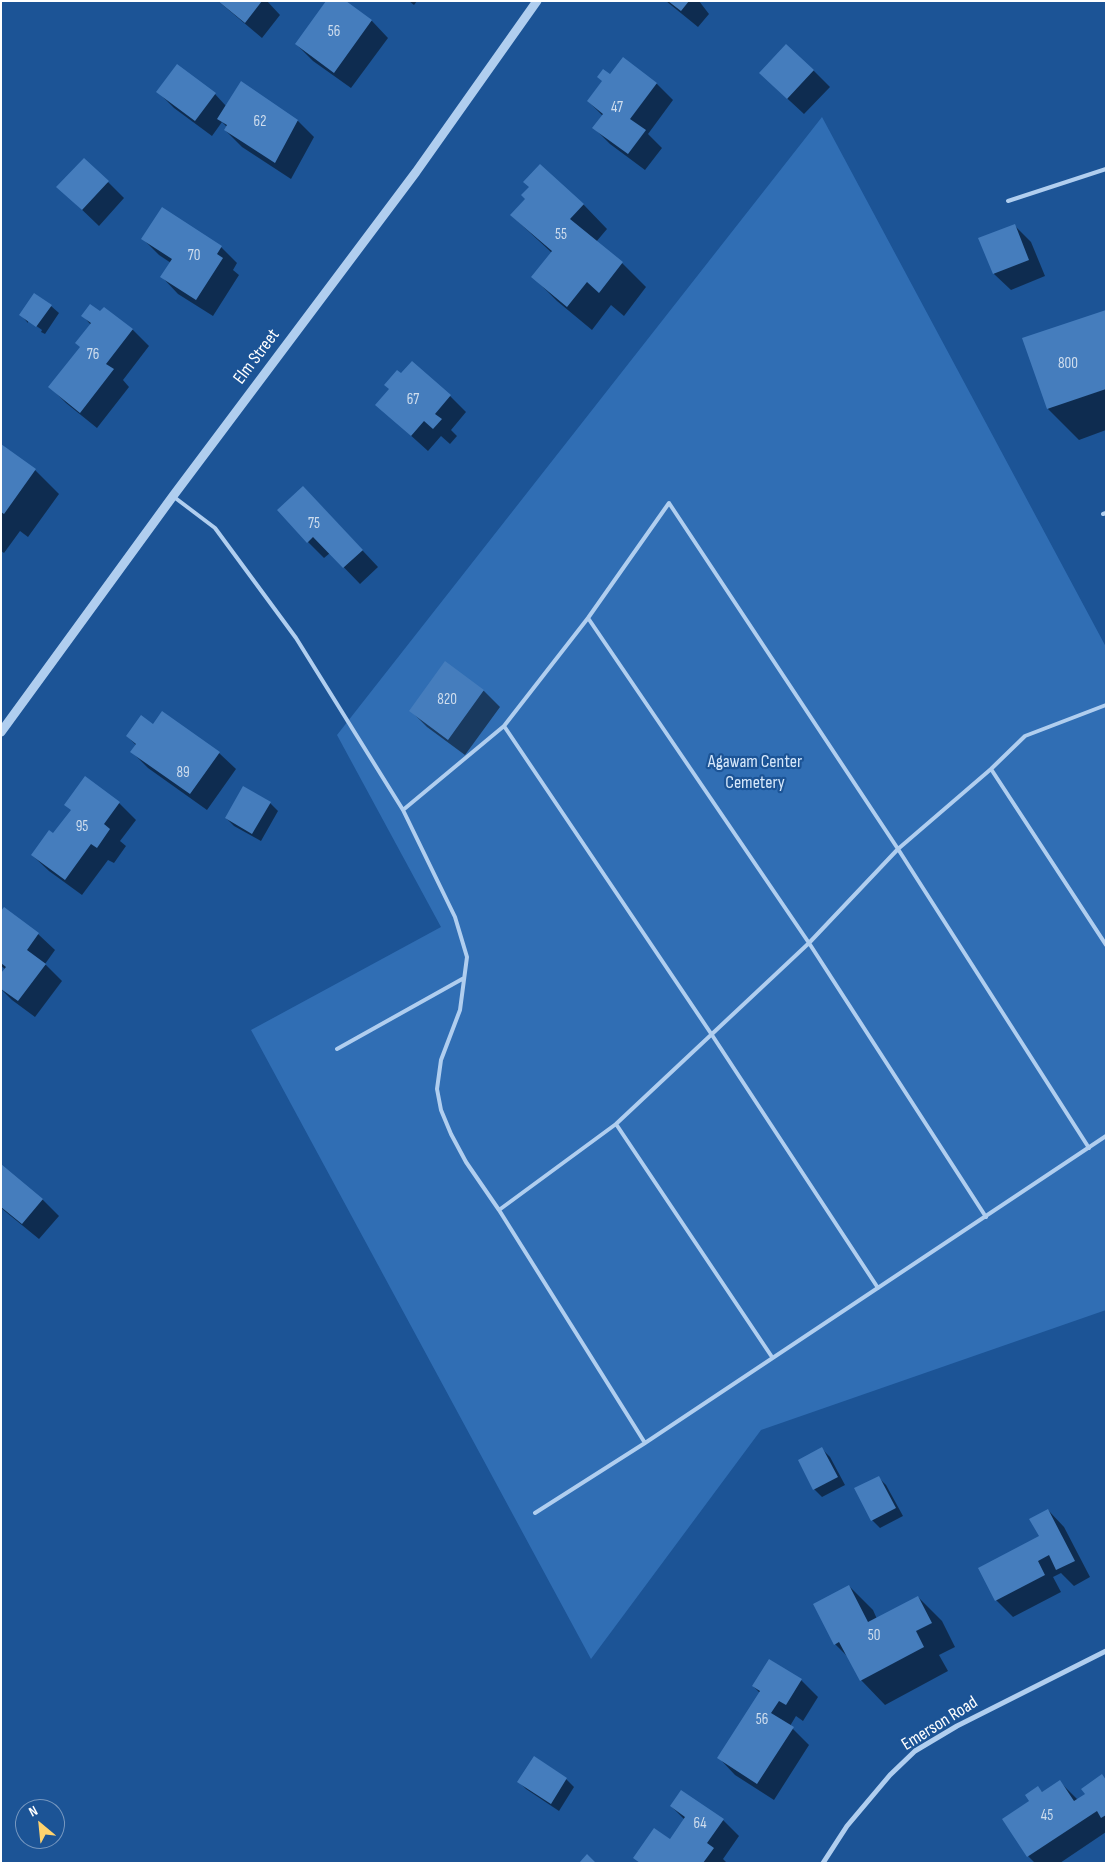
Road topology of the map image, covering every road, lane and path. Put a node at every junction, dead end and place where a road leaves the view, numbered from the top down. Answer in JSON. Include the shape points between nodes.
{"nodes":[{"id":1,"x":536,"y":1,"type":"edge"},
{"id":2,"x":1106,"y":169,"type":"edge"},
{"id":3,"x":1008,"y":201,"type":"dead end"},
{"id":4,"x":173,"y":496,"type":"junction"},
{"id":5,"x":588,"y":618,"type":"junction"},
{"id":6,"x":1106,"y":705,"type":"edge"},
{"id":7,"x":504,"y":726,"type":"junction"},
{"id":8,"x":1,"y":732,"type":"edge"},
{"id":9,"x":990,"y":769,"type":"junction"},
{"id":10,"x":403,"y":810,"type":"junction"},
{"id":11,"x":898,"y":849,"type":"junction"},
{"id":12,"x":809,"y":943,"type":"junction"},
{"id":13,"x":1106,"y":945,"type":"edge"},
{"id":14,"x":464,"y":978,"type":"junction"},
{"id":15,"x":712,"y":1035,"type":"junction"},
{"id":16,"x":337,"y":1049,"type":"dead end"},
{"id":17,"x":616,"y":1124,"type":"junction"},
{"id":18,"x":1106,"y":1136,"type":"edge"},
{"id":19,"x":1090,"y":1148,"type":"junction"},
{"id":20,"x":499,"y":1210,"type":"junction"},
{"id":21,"x":986,"y":1217,"type":"junction"},
{"id":22,"x":878,"y":1288,"type":"junction"},
{"id":23,"x":772,"y":1357,"type":"junction"},
{"id":24,"x":645,"y":1443,"type":"junction"},
{"id":25,"x":536,"y":1513,"type":"dead end"},
{"id":26,"x":1106,"y":1651,"type":"edge"},
{"id":27,"x":823,"y":1863,"type":"edge"}],
"edges":[{"from":1,"to":4,"type":"street","name":"Elm Street","via":[[416,172]]},
{"from":2,"to":3,"type":"lane"},
{"from":4,"to":8,"type":"street","name":"Elm Street"},
{"from":4,"to":10,"type":"lane","via":[[215,528],[284,622]]},
{"from":5,"to":7,"type":"lane"},
{"from":5,"to":11,"type":"lane","via":[[670,503]]},
{"from":5,"to":12,"type":"lane"},
{"from":6,"to":9,"type":"lane","via":[[1025,736]]},
{"from":7,"to":10,"type":"lane"},
{"from":7,"to":15,"type":"lane"},
{"from":9,"to":11,"type":"lane"},
{"from":9,"to":13,"type":"lane"},
{"from":10,"to":14,"type":"lane","via":[[455,917],[467,957]]},
{"from":11,"to":12,"type":"lane"},
{"from":11,"to":19,"type":"lane"},
{"from":12,"to":15,"type":"lane"},
{"from":12,"to":21,"type":"lane"},
{"from":14,"to":16,"type":"lane"},
{"from":14,"to":20,"type":"lane","via":[[460,1010],[441,1060],[437,1089],[451,1134]]},
{"from":15,"to":17,"type":"lane"},
{"from":15,"to":22,"type":"lane"},
{"from":17,"to":20,"type":"lane"},
{"from":17,"to":23,"type":"lane"},
{"from":18,"to":19,"type":"lane"},
{"from":19,"to":21,"type":"lane"},
{"from":20,"to":24,"type":"lane"},
{"from":21,"to":22,"type":"lane"},
{"from":22,"to":23,"type":"lane"},
{"from":23,"to":24,"type":"lane"},
{"from":24,"to":25,"type":"lane"},
{"from":26,"to":27,"type":"street","name":"Emerson Road","via":[[957,1726],[916,1751],[890,1775],[847,1826]]}]}
